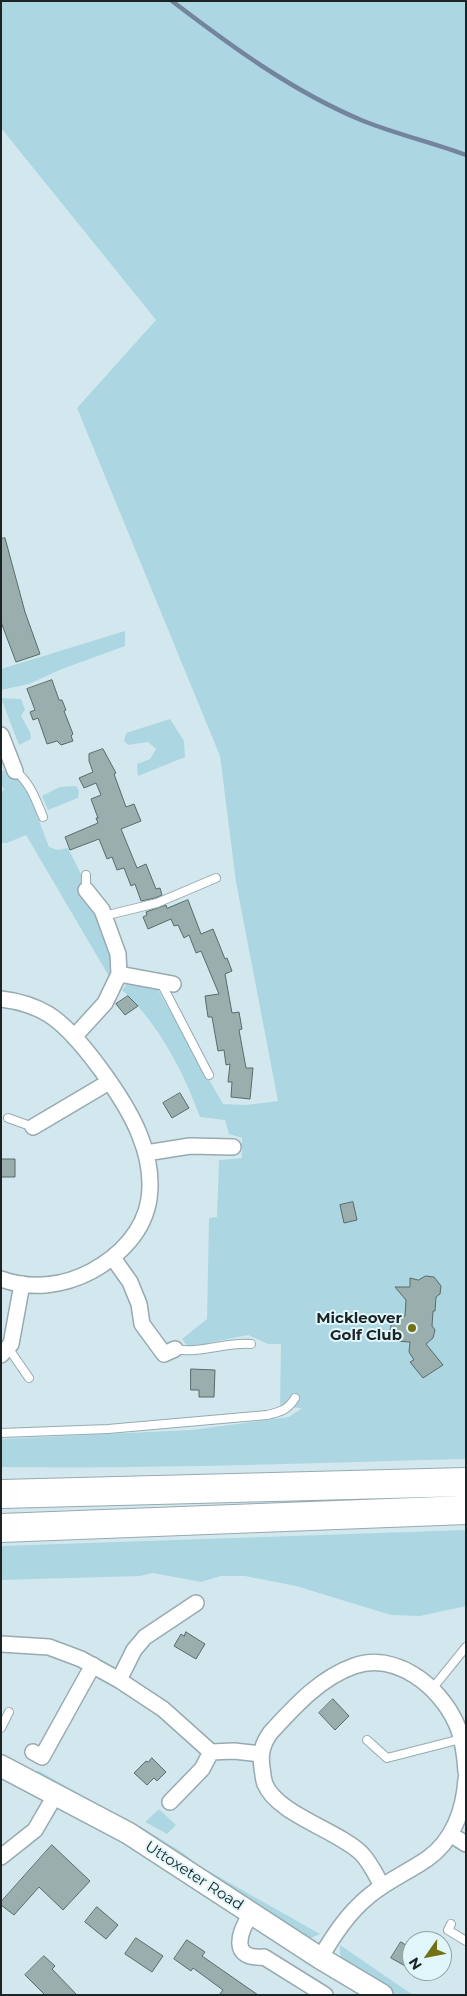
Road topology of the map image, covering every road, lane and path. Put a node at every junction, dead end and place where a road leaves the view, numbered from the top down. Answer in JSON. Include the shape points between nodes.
{"nodes":[{"id":1,"x":1,"y":735,"type":"edge"},
{"id":2,"x":15,"y":771,"type":"joint"},
{"id":3,"x":44,"y":816,"type":"dead end"},
{"id":4,"x":216,"y":878,"type":"dead end"},
{"id":5,"x":86,"y":883,"type":"dead end"},
{"id":6,"x":104,"y":916,"type":"junction"},
{"id":7,"x":119,"y":974,"type":"junction"},
{"id":8,"x":166,"y":982,"type":"joint"},
{"id":9,"x":1,"y":999,"type":"edge"},
{"id":10,"x":74,"y":1037,"type":"junction"},
{"id":11,"x":209,"y":1075,"type":"dead end"},
{"id":12,"x":109,"y":1082,"type":"junction"},
{"id":13,"x":8,"y":1118,"type":"dead end"},
{"id":14,"x":33,"y":1127,"type":"joint"},
{"id":15,"x":233,"y":1147,"type":"dead end"},
{"id":16,"x":146,"y":1153,"type":"junction"},
{"id":17,"x":114,"y":1258,"type":"junction"},
{"id":18,"x":1,"y":1278,"type":"edge"},
{"id":19,"x":22,"y":1284,"type":"junction"},
{"id":20,"x":251,"y":1344,"type":"dead end"},
{"id":21,"x":174,"y":1349,"type":"joint"},
{"id":22,"x":5,"y":1352,"type":"edge"},
{"id":23,"x":29,"y":1378,"type":"dead end"},
{"id":24,"x":295,"y":1398,"type":"dead end"},
{"id":25,"x":1,"y":1433,"type":"edge"},
{"id":26,"x":466,"y":1482,"type":"edge"},
{"id":27,"x":1,"y":1494,"type":"edge"},
{"id":28,"x":466,"y":1510,"type":"edge"},
{"id":29,"x":1,"y":1528,"type":"edge"},
{"id":30,"x":196,"y":1603,"type":"dead end"},
{"id":31,"x":1,"y":1644,"type":"edge"},
{"id":32,"x":466,"y":1647,"type":"edge"},
{"id":33,"x":93,"y":1665,"type":"junction"},
{"id":34,"x":119,"y":1680,"type":"junction"},
{"id":35,"x":432,"y":1689,"type":"junction"},
{"id":36,"x":9,"y":1712,"type":"dead end"},
{"id":37,"x":1,"y":1728,"type":"edge"},
{"id":38,"x":461,"y":1739,"type":"junction"},
{"id":39,"x":367,"y":1740,"type":"dead end"},
{"id":40,"x":33,"y":1752,"type":"dead end"},
{"id":41,"x":211,"y":1752,"type":"junction"},
{"id":42,"x":261,"y":1754,"type":"junction"},
{"id":43,"x":1,"y":1766,"type":"edge"},
{"id":44,"x":466,"y":1772,"type":"edge"},
{"id":45,"x":466,"y":1779,"type":"edge"},
{"id":46,"x":56,"y":1794,"type":"junction"},
{"id":47,"x":170,"y":1802,"type":"dead end"},
{"id":48,"x":450,"y":1834,"type":"junction"},
{"id":49,"x":466,"y":1844,"type":"edge"},
{"id":50,"x":1,"y":1857,"type":"edge"},
{"id":51,"x":382,"y":1886,"type":"junction"},
{"id":52,"x":251,"y":1914,"type":"junction"},
{"id":53,"x":451,"y":1924,"type":"dead end"},
{"id":54,"x":466,"y":1941,"type":"edge"},
{"id":55,"x":320,"y":1958,"type":"junction"},
{"id":56,"x":325,"y":1995,"type":"edge"},
{"id":57,"x":382,"y":1995,"type":"edge"}],
"edges":[{"from":1,"to":2,"type":"street"},
{"from":2,"to":3,"type":"lane","via":[[23,777]]},
{"from":4,"to":6,"type":"lane","via":[[157,903]]},
{"from":5,"to":6,"type":"street"},
{"from":6,"to":7,"type":"street","via":[[118,954]]},
{"from":7,"to":8,"type":"street"},
{"from":7,"to":10,"type":"street","via":[[105,1003]]},
{"from":8,"to":11,"type":"lane"},
{"from":9,"to":10,"type":"street","via":[[41,1010]]},
{"from":10,"to":12,"type":"street"},
{"from":12,"to":14,"type":"street"},
{"from":12,"to":16,"type":"street","via":[[140,1135]]},
{"from":13,"to":14,"type":"lane"},
{"from":15,"to":16,"type":"street","via":[[214,1139]]},
{"from":16,"to":17,"type":"street","via":[[149,1202],[138,1229]]},
{"from":17,"to":19,"type":"street","via":[[88,1274],[62,1283]]},
{"from":17,"to":21,"type":"street","via":[[130,1282],[146,1331],[164,1354]]},
{"from":18,"to":19,"type":"street"},
{"from":19,"to":22,"type":"street","via":[[11,1344]]},
{"from":20,"to":21,"type":"lane","via":[[236,1343],[185,1351]]},
{"from":22,"to":23,"type":"lane"},
{"from":24,"to":25,"type":"lane","via":[[283,1411],[267,1415],[108,1430]]},
{"from":26,"to":27,"type":"highway"},
{"from":28,"to":29,"type":"highway"},
{"from":30,"to":34,"type":"street","via":[[145,1637],[134,1650]]},
{"from":31,"to":33,"type":"street","via":[[49,1647]]},
{"from":32,"to":35,"type":"lane"},
{"from":33,"to":34,"type":"street"},
{"from":33,"to":40,"type":"street","via":[[42,1757]]},
{"from":34,"to":41,"type":"street","via":[[163,1709]]},
{"from":35,"to":38,"type":"street","via":[[453,1717]]},
{"from":35,"to":42,"type":"street","via":[[402,1669],[388,1664],[353,1666],[317,1686],[299,1702],[271,1732]]},
{"from":36,"to":37,"type":"lane"},
{"from":38,"to":39,"type":"lane","via":[[387,1758]]},
{"from":38,"to":44,"type":"street"},
{"from":41,"to":42,"type":"street"},
{"from":41,"to":47,"type":"street","via":[[202,1769]]},
{"from":42,"to":51,"type":"street","via":[[265,1784],[275,1797],[362,1854]]},
{"from":43,"to":46,"type":"main road","name":"Uttoxeter Road"},
{"from":45,"to":48,"type":"street","via":[[462,1807]]},
{"from":46,"to":50,"type":"street","via":[[35,1830]]},
{"from":46,"to":52,"type":"main road","name":"Uttoxeter Road","via":[[128,1833]]},
{"from":48,"to":49,"type":"street"},
{"from":48,"to":51,"type":"street","via":[[429,1858]]},
{"from":51,"to":55,"type":"street","via":[[355,1908]]},
{"from":52,"to":55,"type":"main road","name":"Uttoxeter Road"},
{"from":52,"to":56,"type":"street","via":[[239,1934],[242,1949],[255,1957],[264,1957]]},
{"from":53,"to":54,"type":"lane","via":[[448,1930]]},
{"from":55,"to":57,"type":"main road","name":"Uttoxeter Road"}]}
